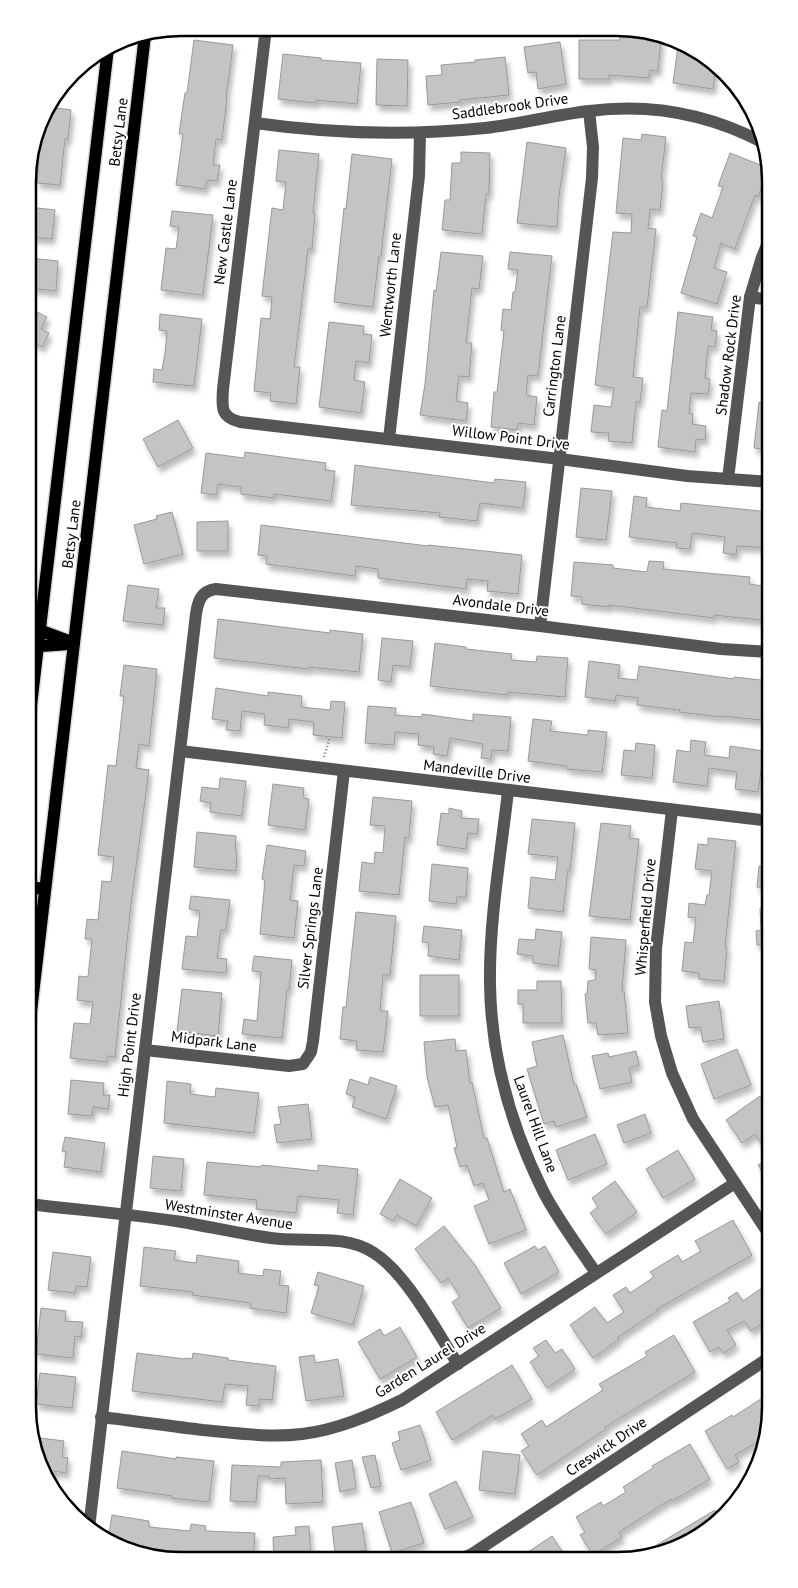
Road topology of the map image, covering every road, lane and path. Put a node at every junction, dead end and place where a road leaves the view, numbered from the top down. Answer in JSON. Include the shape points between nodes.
{"nodes":[{"id":1,"x":265,"y":37,"type":"edge"},
{"id":2,"x":144,"y":41,"type":"edge"},
{"id":3,"x":107,"y":57,"type":"edge"},
{"id":4,"x":589,"y":111,"type":"junction"},
{"id":5,"x":255,"y":124,"type":"junction"},
{"id":6,"x":420,"y":133,"type":"junction"},
{"id":7,"x":755,"y":138,"type":"edge"},
{"id":8,"x":762,"y":257,"type":"edge"},
{"id":9,"x":750,"y":297,"type":"junction"},
{"id":10,"x":762,"y":299,"type":"edge"},
{"id":11,"x":248,"y":422,"type":"joint"},
{"id":12,"x":389,"y":439,"type":"junction"},
{"id":13,"x":560,"y":459,"type":"junction"},
{"id":14,"x":728,"y":480,"type":"junction"},
{"id":15,"x":762,"y":482,"type":"edge"},
{"id":16,"x":228,"y":590,"type":"joint"},
{"id":17,"x":37,"y":607,"type":"edge"},
{"id":18,"x":540,"y":626,"type":"junction"},
{"id":19,"x":37,"y":629,"type":"edge"},
{"id":20,"x":74,"y":643,"type":"junction"},
{"id":21,"x":37,"y":647,"type":"edge"},
{"id":22,"x":762,"y":651,"type":"edge"},
{"id":23,"x":330,"y":737,"type":"dead end"},
{"id":24,"x":180,"y":751,"type":"junction"},
{"id":25,"x":324,"y":768,"type":"junction"},
{"id":26,"x":344,"y":771,"type":"junction"},
{"id":27,"x":508,"y":792,"type":"junction"},
{"id":28,"x":672,"y":810,"type":"junction"},
{"id":29,"x":761,"y":820,"type":"edge"},
{"id":30,"x":36,"y":888,"type":"edge"},
{"id":31,"x":45,"y":889,"type":"junction"},
{"id":32,"x":36,"y":964,"type":"edge"},
{"id":33,"x":144,"y":1050,"type":"junction"},
{"id":34,"x":280,"y":1066,"type":"joint"},
{"id":35,"x":735,"y":1183,"type":"junction"},
{"id":36,"x":36,"y":1205,"type":"edge"},
{"id":37,"x":125,"y":1215,"type":"junction"},
{"id":38,"x":761,"y":1223,"type":"edge"},
{"id":39,"x":596,"y":1274,"type":"junction"},
{"id":40,"x":761,"y":1362,"type":"edge"},
{"id":41,"x":458,"y":1364,"type":"junction"},
{"id":42,"x":102,"y":1417,"type":"junction"},
{"id":43,"x":90,"y":1519,"type":"edge"},
{"id":44,"x":475,"y":1552,"type":"edge"}],
"edges":[{"from":1,"to":5,"type":"street","name":"New Castle Lane"},
{"from":2,"to":20,"type":"main road","name":"Betsy Lane"},
{"from":3,"to":17,"type":"main road","name":"Betsy Lane"},
{"from":4,"to":6,"type":"street","name":"Saddlebrook Drive","via":[[486,128]]},
{"from":4,"to":7,"type":"street","name":"Saddlebrook Drive","via":[[634,109],[687,114],[716,121]]},
{"from":4,"to":13,"type":"street","name":"Carrington Lane","via":[[593,170]]},
{"from":5,"to":6,"type":"street","name":"Saddlebrook Drive","via":[[330,132]]},
{"from":5,"to":11,"type":"street","name":"New Castle Lane","via":[[222,401],[226,415],[232,420]]},
{"from":6,"to":12,"type":"street","name":"Wentworth Lane","via":[[419,176]]},
{"from":8,"to":9,"type":"street","name":"Shadow Rock Drive"},
{"from":9,"to":10,"type":"street"},
{"from":9,"to":14,"type":"street","name":"Shadow Rock Drive"},
{"from":11,"to":12,"type":"street","name":"Willow Point Drive"},
{"from":12,"to":13,"type":"street","name":"Willow Point Drive"},
{"from":13,"to":14,"type":"street","name":"Willow Point Drive"},
{"from":13,"to":18,"type":"street","name":"Carrington Lane"},
{"from":14,"to":15,"type":"street","name":"Willow Point Drive"},
{"from":16,"to":18,"type":"street","name":"Avondale Drive"},
{"from":16,"to":24,"type":"street","name":"High Point Drive","via":[[210,590],[198,602]]},
{"from":18,"to":22,"type":"street","name":"Avondale Drive"},
{"from":19,"to":20,"type":"main road"},
{"from":20,"to":21,"type":"main road"},
{"from":20,"to":31,"type":"main road","name":"Betsy Lane"},
{"from":23,"to":25,"type":"path"},
{"from":24,"to":25,"type":"street","name":"Mandeville Drive"},
{"from":24,"to":33,"type":"street","name":"High Point Drive"},
{"from":25,"to":26,"type":"street","name":"Mandeville Drive"},
{"from":26,"to":27,"type":"street","name":"Mandeville Drive"},
{"from":26,"to":34,"type":"street","name":"Silver Springs Lane","via":[[310,1052],[304,1064]]},
{"from":27,"to":28,"type":"street","name":"Mandeville Drive"},
{"from":27,"to":39,"type":"street","name":"Laurel Hill Lane","via":[[491,946],[491,1012],[496,1054],[508,1105],[532,1168],[554,1210]]},
{"from":28,"to":29,"type":"street","name":"Mandeville Drive"},
{"from":28,"to":35,"type":"street","name":"Whisperfield Drive","via":[[656,948],[655,1002],[666,1058],[685,1104]]},
{"from":30,"to":31,"type":"main road"},
{"from":31,"to":32,"type":"main road","name":"Betsy Lane"},
{"from":33,"to":34,"type":"street","name":"Midpark Lane"},
{"from":33,"to":37,"type":"street","name":"High Point Drive"},
{"from":35,"to":38,"type":"street","name":"Whisperfield Drive"},
{"from":35,"to":39,"type":"street","name":"Garden Laurel Drive"},
{"from":36,"to":37,"type":"street","name":"Westminster Avenue"},
{"from":37,"to":41,"type":"street","name":"Westminster Avenue","via":[[272,1239],[345,1242],[374,1252],[404,1282]]},
{"from":37,"to":42,"type":"street","name":"High Point Drive"},
{"from":39,"to":41,"type":"street","name":"Garden Laurel Drive"},
{"from":40,"to":44,"type":"street","name":"Creswick Drive"},
{"from":41,"to":42,"type":"street","name":"Garden Laurel Drive","via":[[402,1400],[376,1412],[349,1423],[302,1434],[237,1434]]},
{"from":42,"to":43,"type":"street","name":"High Point Drive"}]}
